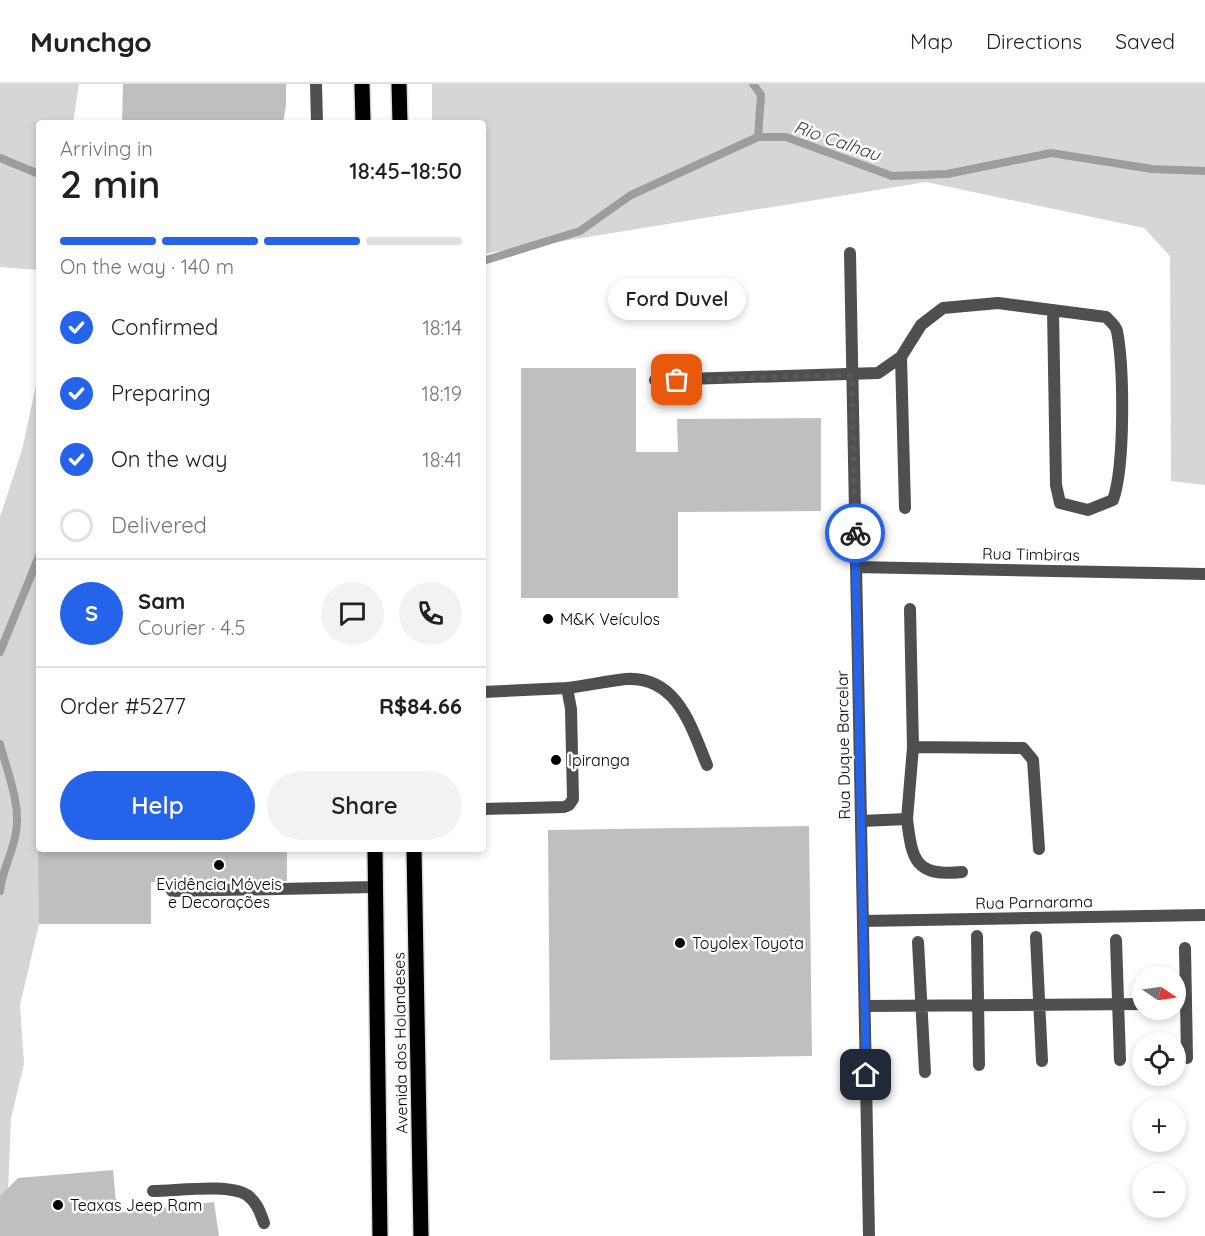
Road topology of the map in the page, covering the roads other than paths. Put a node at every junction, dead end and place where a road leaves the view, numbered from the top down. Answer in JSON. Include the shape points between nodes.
{"nodes":[{"id":1,"x":316,"y":84,"type":"edge"},
{"id":2,"x":362,"y":84,"type":"edge"},
{"id":3,"x":399,"y":84,"type":"edge"},
{"id":4,"x":317,"y":120,"type":"edge"},
{"id":5,"x":363,"y":120,"type":"edge"},
{"id":6,"x":400,"y":120,"type":"edge"},
{"id":7,"x":850,"y":253,"type":"dead end"},
{"id":8,"x":1053,"y":310,"type":"junction"},
{"id":9,"x":901,"y":357,"type":"junction"},
{"id":10,"x":852,"y":375,"type":"junction"},
{"id":11,"x":656,"y":381,"type":"dead end"},
{"id":12,"x":905,"y":508,"type":"dead end"},
{"id":13,"x":856,"y":567,"type":"junction"},
{"id":14,"x":1205,"y":573,"type":"edge"},
{"id":15,"x":910,"y":609,"type":"dead end"},
{"id":16,"x":567,"y":688,"type":"junction"},
{"id":17,"x":486,"y":692,"type":"edge"},
{"id":18,"x":913,"y":747,"type":"junction"},
{"id":19,"x":706,"y":765,"type":"dead end"},
{"id":20,"x":486,"y":809,"type":"edge"},
{"id":21,"x":907,"y":819,"type":"junction"},
{"id":22,"x":861,"y":821,"type":"junction"},
{"id":23,"x":1040,"y":849,"type":"dead end"},
{"id":24,"x":375,"y":852,"type":"edge"},
{"id":25,"x":414,"y":852,"type":"edge"},
{"id":26,"x":962,"y":872,"type":"dead end"},
{"id":27,"x":375,"y":887,"type":"junction"},
{"id":28,"x":172,"y":891,"type":"dead end"},
{"id":29,"x":1205,"y":915,"type":"edge"},
{"id":30,"x":863,"y":921,"type":"junction"},
{"id":31,"x":977,"y":936,"type":"dead end"},
{"id":32,"x":1036,"y":937,"type":"dead end"},
{"id":33,"x":1116,"y":940,"type":"dead end"},
{"id":34,"x":918,"y":942,"type":"dead end"},
{"id":35,"x":1185,"y":948,"type":"dead end"},
{"id":36,"x":1184,"y":966,"type":"edge"},
{"id":37,"x":1039,"y":1004,"type":"junction"},
{"id":38,"x":1132,"y":1004,"type":"edge"},
{"id":39,"x":1117,"y":1005,"type":"junction"},
{"id":40,"x":865,"y":1006,"type":"junction"},
{"id":41,"x":922,"y":1006,"type":"junction"},
{"id":42,"x":978,"y":1006,"type":"junction"},
{"id":43,"x":1183,"y":1020,"type":"edge"},
{"id":44,"x":1187,"y":1058,"type":"dead end"},
{"id":45,"x":1120,"y":1060,"type":"dead end"},
{"id":46,"x":1042,"y":1061,"type":"dead end"},
{"id":47,"x":979,"y":1065,"type":"dead end"},
{"id":48,"x":925,"y":1072,"type":"dead end"},
{"id":49,"x":153,"y":1191,"type":"dead end"},
{"id":50,"x":264,"y":1223,"type":"dead end"},
{"id":51,"x":380,"y":1236,"type":"edge"},
{"id":52,"x":421,"y":1236,"type":"edge"},
{"id":53,"x":869,"y":1236,"type":"edge"}],
"edges":[{"from":1,"to":4,"type":"street"},
{"from":2,"to":5,"type":"main road"},
{"from":3,"to":6,"type":"main road"},
{"from":7,"to":10,"type":"street","name":"Rua Duque Barcelar"},
{"from":8,"to":8,"type":"street","via":[[1106,317],[1116,328],[1122,413],[1119,485],[1113,500],[1088,510],[1060,503],[1056,484]]},
{"from":8,"to":9,"type":"street","via":[[998,303],[943,308],[921,325]]},
{"from":9,"to":10,"type":"street","via":[[878,373]]},
{"from":9,"to":12,"type":"street"},
{"from":10,"to":11,"type":"street"},
{"from":10,"to":13,"type":"street","name":"Rua Duque Barcelar"},
{"from":13,"to":14,"type":"street","name":"Rua Timbiras"},
{"from":13,"to":22,"type":"street","name":"Rua Duque Barcelar"},
{"from":15,"to":18,"type":"street"},
{"from":16,"to":17,"type":"street"},
{"from":16,"to":19,"type":"street","via":[[626,679],[646,680],[667,689],[688,719]]},
{"from":16,"to":20,"type":"street","via":[[573,799],[569,805]]},
{"from":18,"to":21,"type":"street"},
{"from":18,"to":23,"type":"street","via":[[1023,748],[1033,760]]},
{"from":21,"to":22,"type":"street"},
{"from":21,"to":26,"type":"street","via":[[911,850],[918,864],[944,874]]},
{"from":22,"to":30,"type":"street","name":"Rua Duque Barcelar"},
{"from":24,"to":27,"type":"main road","name":"Avenida dos Holandeses"},
{"from":25,"to":52,"type":"main road","name":"Avenida dos Holandeses"},
{"from":27,"to":28,"type":"street"},
{"from":27,"to":51,"type":"main road","name":"Avenida dos Holandeses"},
{"from":29,"to":30,"type":"street","name":"Rua Parnarama"},
{"from":30,"to":40,"type":"street","name":"Rua Duque Barcelar"},
{"from":31,"to":42,"type":"street"},
{"from":32,"to":37,"type":"street"},
{"from":33,"to":39,"type":"street"},
{"from":34,"to":41,"type":"street"},
{"from":35,"to":36,"type":"street"},
{"from":37,"to":39,"type":"street"},
{"from":37,"to":42,"type":"street"},
{"from":37,"to":46,"type":"street"},
{"from":38,"to":39,"type":"street"},
{"from":39,"to":45,"type":"street"},
{"from":40,"to":41,"type":"street"},
{"from":40,"to":53,"type":"street","name":"Rua Duque Barcelar"},
{"from":41,"to":42,"type":"street"},
{"from":41,"to":48,"type":"street"},
{"from":42,"to":47,"type":"street"},
{"from":43,"to":44,"type":"street"},
{"from":49,"to":50,"type":"street","via":[[234,1189],[256,1204]]}]}
